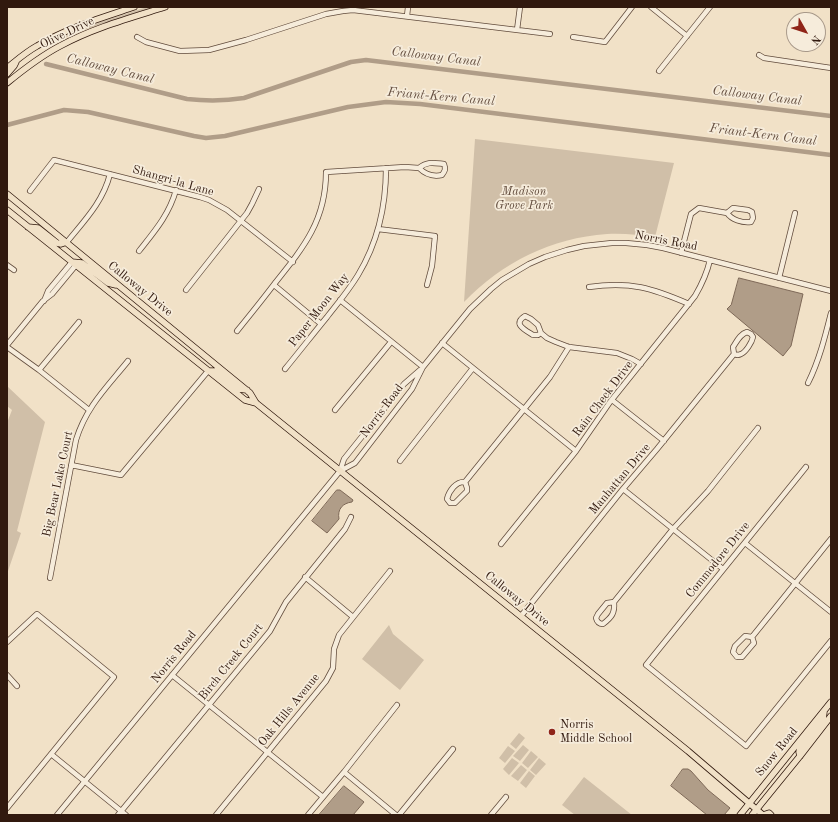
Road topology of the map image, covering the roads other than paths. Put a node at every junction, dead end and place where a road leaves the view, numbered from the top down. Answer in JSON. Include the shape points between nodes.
{"nodes":[{"id":1,"x":134,"y":7,"type":"edge"},
{"id":2,"x":165,"y":7,"type":"edge"},
{"id":3,"x":331,"y":7,"type":"edge"},
{"id":4,"x":408,"y":7,"type":"edge"},
{"id":5,"x":520,"y":7,"type":"edge"},
{"id":6,"x":632,"y":7,"type":"edge"},
{"id":7,"x":651,"y":7,"type":"edge"},
{"id":8,"x":710,"y":7,"type":"edge"},
{"id":9,"x":339,"y":9,"type":"edge"},
{"id":10,"x":332,"y":13,"type":"junction"},
{"id":11,"x":407,"y":16,"type":"junction"},
{"id":12,"x":517,"y":30,"type":"junction"},
{"id":13,"x":550,"y":34,"type":"dead end"},
{"id":14,"x":137,"y":36,"type":"dead end"},
{"id":15,"x":687,"y":36,"type":"junction"},
{"id":16,"x":573,"y":37,"type":"dead end"},
{"id":17,"x":759,"y":55,"type":"dead end"},
{"id":18,"x":16,"y":61,"type":"junction"},
{"id":19,"x":7,"y":68,"type":"edge"},
{"id":20,"x":831,"y":68,"type":"edge"},
{"id":21,"x":659,"y":71,"type":"dead end"},
{"id":22,"x":7,"y":74,"type":"edge"},
{"id":23,"x":7,"y":83,"type":"edge"},
{"id":24,"x":386,"y":168,"type":"junction"},
{"id":25,"x":419,"y":168,"type":"junction"},
{"id":26,"x":110,"y":174,"type":"junction"},
{"id":27,"x":259,"y":189,"type":"dead end"},
{"id":28,"x":176,"y":190,"type":"junction"},
{"id":29,"x":30,"y":191,"type":"dead end"},
{"id":30,"x":7,"y":194,"type":"edge"},
{"id":31,"x":7,"y":210,"type":"edge"},
{"id":32,"x":727,"y":213,"type":"junction"},
{"id":33,"x":795,"y":213,"type":"dead end"},
{"id":34,"x":241,"y":221,"type":"junction"},
{"id":35,"x":28,"y":227,"type":"junction"},
{"id":36,"x":378,"y":229,"type":"junction"},
{"id":37,"x":66,"y":242,"type":"junction"},
{"id":38,"x":139,"y":251,"type":"dead end"},
{"id":39,"x":682,"y":253,"type":"junction"},
{"id":40,"x":710,"y":260,"type":"junction"},
{"id":41,"x":292,"y":262,"type":"junction"},
{"id":42,"x":74,"y":263,"type":"junction"},
{"id":43,"x":7,"y":265,"type":"edge"},
{"id":44,"x":14,"y":270,"type":"dead end"},
{"id":45,"x":779,"y":278,"type":"junction"},
{"id":46,"x":118,"y":285,"type":"junction"},
{"id":47,"x":427,"y":285,"type":"dead end"},
{"id":48,"x":274,"y":286,"type":"junction"},
{"id":49,"x":589,"y":287,"type":"dead end"},
{"id":50,"x":186,"y":290,"type":"dead end"},
{"id":51,"x":831,"y":291,"type":"edge"},
{"id":52,"x":340,"y":300,"type":"junction"},
{"id":53,"x":689,"y":304,"type":"junction"},
{"id":54,"x":831,"y":313,"type":"edge"},
{"id":55,"x":79,"y":322,"type":"dead end"},
{"id":56,"x":321,"y":324,"type":"junction"},
{"id":57,"x":237,"y":331,"type":"dead end"},
{"id":58,"x":541,"y":333,"type":"junction"},
{"id":59,"x":391,"y":342,"type":"junction"},
{"id":60,"x":442,"y":343,"type":"junction"},
{"id":61,"x":7,"y":346,"type":"edge"},
{"id":62,"x":569,"y":347,"type":"junction"},
{"id":63,"x":734,"y":354,"type":"junction"},
{"id":64,"x":128,"y":361,"type":"dead end"},
{"id":65,"x":640,"y":364,"type":"junction"},
{"id":66,"x":423,"y":367,"type":"junction"},
{"id":67,"x":473,"y":368,"type":"junction"},
{"id":68,"x":285,"y":369,"type":"dead end"},
{"id":69,"x":39,"y":370,"type":"junction"},
{"id":70,"x":208,"y":371,"type":"junction"},
{"id":71,"x":808,"y":383,"type":"dead end"},
{"id":72,"x":247,"y":390,"type":"junction"},
{"id":73,"x":612,"y":400,"type":"junction"},
{"id":74,"x":256,"y":403,"type":"junction"},
{"id":75,"x":524,"y":409,"type":"junction"},
{"id":76,"x":89,"y":410,"type":"junction"},
{"id":77,"x":335,"y":410,"type":"dead end"},
{"id":78,"x":758,"y":428,"type":"dead end"},
{"id":79,"x":664,"y":441,"type":"junction"},
{"id":80,"x":576,"y":451,"type":"junction"},
{"id":81,"x":400,"y":461,"type":"dead end"},
{"id":82,"x":71,"y":466,"type":"junction"},
{"id":83,"x":806,"y":467,"type":"dead end"},
{"id":84,"x":340,"y":471,"type":"junction"},
{"id":85,"x":465,"y":482,"type":"junction"},
{"id":86,"x":624,"y":489,"type":"junction"},
{"id":87,"x":351,"y":517,"type":"dead end"},
{"id":88,"x":673,"y":529,"type":"junction"},
{"id":89,"x":831,"y":539,"type":"edge"},
{"id":90,"x":745,"y":543,"type":"junction"},
{"id":91,"x":501,"y":544,"type":"dead end"},
{"id":92,"x":723,"y":570,"type":"junction"},
{"id":93,"x":390,"y":571,"type":"dead end"},
{"id":94,"x":305,"y":577,"type":"junction"},
{"id":95,"x":50,"y":578,"type":"dead end"},
{"id":96,"x":795,"y":583,"type":"junction"},
{"id":97,"x":614,"y":602,"type":"junction"},
{"id":98,"x":831,"y":612,"type":"edge"},
{"id":99,"x":521,"y":616,"type":"junction"},
{"id":100,"x":353,"y":617,"type":"junction"},
{"id":101,"x":752,"y":637,"type":"junction"},
{"id":102,"x":831,"y":641,"type":"edge"},
{"id":103,"x":7,"y":642,"type":"edge"},
{"id":104,"x":7,"y":675,"type":"edge"},
{"id":105,"x":172,"y":675,"type":"junction"},
{"id":106,"x":17,"y":686,"type":"dead end"},
{"id":107,"x":831,"y":702,"type":"edge"},
{"id":108,"x":209,"y":705,"type":"junction"},
{"id":109,"x":397,"y":705,"type":"dead end"},
{"id":110,"x":824,"y":711,"type":"junction"},
{"id":111,"x":831,"y":716,"type":"edge"},
{"id":112,"x":453,"y":750,"type":"dead end"},
{"id":113,"x":268,"y":752,"type":"junction"},
{"id":114,"x":51,"y":754,"type":"junction"},
{"id":115,"x":800,"y":756,"type":"junction"},
{"id":116,"x":344,"y":772,"type":"junction"},
{"id":117,"x":85,"y":782,"type":"junction"},
{"id":118,"x":323,"y":797,"type":"junction"},
{"id":119,"x":506,"y":797,"type":"dead end"},
{"id":120,"x":750,"y":803,"type":"junction"},
{"id":121,"x":7,"y":808,"type":"edge"},
{"id":122,"x":757,"y":810,"type":"junction"},
{"id":123,"x":120,"y":813,"type":"edge"},
{"id":124,"x":57,"y":815,"type":"edge"},
{"id":125,"x":126,"y":815,"type":"edge"},
{"id":126,"x":216,"y":815,"type":"edge"},
{"id":127,"x":308,"y":815,"type":"edge"},
{"id":128,"x":396,"y":815,"type":"edge"},
{"id":129,"x":399,"y":815,"type":"edge"},
{"id":130,"x":491,"y":815,"type":"edge"},
{"id":131,"x":740,"y":815,"type":"edge"},
{"id":132,"x":752,"y":815,"type":"edge"},
{"id":133,"x":763,"y":815,"type":"edge"},
{"id":134,"x":771,"y":815,"type":"edge"}],
"edges":[{"from":1,"to":18,"type":"main road","name":"Olive Drive","via":[[70,30],[38,46]]},
{"from":2,"to":23,"type":"main road","name":"Olive Drive","via":[[108,25],[61,45]]},
{"from":3,"to":10,"type":"street"},
{"from":4,"to":11,"type":"street"},
{"from":5,"to":12,"type":"street"},
{"from":6,"to":16,"type":"street","via":[[605,42]]},
{"from":7,"to":15,"type":"street"},
{"from":8,"to":15,"type":"street"},
{"from":9,"to":10,"type":"street"},
{"from":9,"to":11,"type":"street"},
{"from":10,"to":14,"type":"street","via":[[209,50],[180,51],[146,42]]},
{"from":11,"to":12,"type":"street"},
{"from":12,"to":13,"type":"street"},
{"from":15,"to":21,"type":"street"},
{"from":17,"to":20,"type":"street","via":[[764,58]]},
{"from":18,"to":19,"type":"main road","name":"Olive Drive"},
{"from":18,"to":22,"type":"main road"},
{"from":24,"to":25,"type":"street"},
{"from":24,"to":36,"type":"street","name":"Paper Moon Way","via":[[385,198]]},
{"from":24,"to":41,"type":"street","via":[[326,172],[323,200],[315,226]]},
{"from":25,"to":25,"type":"street","via":[[428,163],[444,164],[446,168],[442,175],[438,176],[427,174]]},
{"from":26,"to":28,"type":"street","name":"Shangri-la Lane"},
{"from":26,"to":29,"type":"street","name":"Shangri-la Lane","via":[[54,160]]},
{"from":26,"to":37,"type":"street","via":[[106,189],[98,203]]},
{"from":27,"to":34,"type":"street"},
{"from":28,"to":34,"type":"street","name":"Shangri-la Lane","via":[[209,200]]},
{"from":28,"to":38,"type":"street","via":[[166,216]]},
{"from":30,"to":37,"type":"main road","name":"Calloway Drive"},
{"from":31,"to":35,"type":"main road","name":"Calloway Drive"},
{"from":32,"to":32,"type":"street","via":[[732,208],[748,210],[752,212],[753,218],[751,222],[745,222],[730,218]]},
{"from":32,"to":39,"type":"street","via":[[699,208],[691,214]]},
{"from":33,"to":45,"type":"street"},
{"from":34,"to":41,"type":"street","name":"Shangri-la Lane"},
{"from":34,"to":50,"type":"street"},
{"from":35,"to":37,"type":"main road","via":[[38,228],[57,243]]},
{"from":35,"to":42,"type":"main road","name":"Calloway Drive"},
{"from":36,"to":47,"type":"street","via":[[435,236]]},
{"from":36,"to":52,"type":"street","name":"Paper Moon Way","via":[[358,276]]},
{"from":37,"to":46,"type":"main road","name":"Calloway Drive"},
{"from":39,"to":40,"type":"street","name":"Norris Road"},
{"from":39,"to":60,"type":"street","name":"Norris Road","via":[[648,245],[612,243],[584,246],[545,257],[517,271],[491,289],[470,309]]},
{"from":40,"to":45,"type":"street","name":"Norris Road"},
{"from":40,"to":53,"type":"street","name":"Rain Check Drive","via":[[702,285]]},
{"from":41,"to":48,"type":"street"},
{"from":42,"to":46,"type":"main road","via":[[82,263],[108,283]]},
{"from":42,"to":61,"type":"street","via":[[48,291]]},
{"from":42,"to":70,"type":"main road","name":"Calloway Drive"},
{"from":43,"to":44,"type":"street"},
{"from":45,"to":51,"type":"street","name":"Norris Road"},
{"from":46,"to":72,"type":"main road","name":"Calloway Drive"},
{"from":48,"to":56,"type":"street"},
{"from":48,"to":57,"type":"street"},
{"from":49,"to":53,"type":"street","via":[[636,286]]},
{"from":52,"to":56,"type":"street","name":"Paper Moon Way"},
{"from":52,"to":59,"type":"street"},
{"from":53,"to":65,"type":"street","name":"Rain Check Drive"},
{"from":54,"to":71,"type":"street","via":[[817,365]]},
{"from":55,"to":69,"type":"street"},
{"from":56,"to":68,"type":"street","name":"Paper Moon Way"},
{"from":58,"to":58,"type":"street","via":[[533,335],[526,331],[520,326],[520,319],[525,316],[531,319],[538,325]]},
{"from":58,"to":62,"type":"street"},
{"from":59,"to":66,"type":"street"},
{"from":59,"to":77,"type":"street"},
{"from":60,"to":66,"type":"street","name":"Norris Road"},
{"from":60,"to":67,"type":"street"},
{"from":61,"to":69,"type":"street"},
{"from":62,"to":65,"type":"street","via":[[617,353]]},
{"from":62,"to":75,"type":"street","via":[[550,377]]},
{"from":63,"to":63,"type":"street","name":"Manhattan Drive","via":[[743,353],[752,342],[751,334],[743,333],[733,347]]},
{"from":63,"to":79,"type":"street","name":"Manhattan Drive"},
{"from":64,"to":76,"type":"street","name":"Big Bear Lake Court"},
{"from":65,"to":73,"type":"street","name":"Rain Check Drive"},
{"from":66,"to":84,"type":"street","via":[[404,384],[362,436],[344,459]]},
{"from":66,"to":84,"type":"street","name":"Norris Road","via":[[412,389],[355,463]]},
{"from":67,"to":75,"type":"street"},
{"from":67,"to":81,"type":"street"},
{"from":69,"to":76,"type":"street"},
{"from":70,"to":72,"type":"main road","via":[[216,371],[238,389]]},
{"from":70,"to":74,"type":"main road","name":"Calloway Drive","via":[[245,400]]},
{"from":70,"to":82,"type":"street","via":[[121,475]]},
{"from":72,"to":74,"type":"main road","name":"Calloway Drive"},
{"from":73,"to":79,"type":"street"},
{"from":73,"to":80,"type":"street","name":"Rain Check Drive"},
{"from":74,"to":84,"type":"main road","name":"Calloway Drive"},
{"from":75,"to":80,"type":"street"},
{"from":75,"to":85,"type":"street"},
{"from":76,"to":82,"type":"street","name":"Big Bear Lake Court","via":[[79,429]]},
{"from":78,"to":88,"type":"street","via":[[708,491]]},
{"from":79,"to":86,"type":"street","name":"Manhattan Drive"},
{"from":80,"to":91,"type":"street","name":"Rain Check Drive"},
{"from":82,"to":95,"type":"street","name":"Big Bear Lake Court"},
{"from":83,"to":90,"type":"street","name":"Commodore Drive"},
{"from":84,"to":99,"type":"main road","name":"Calloway Drive"},
{"from":84,"to":105,"type":"street","name":"Norris Road"},
{"from":85,"to":85,"type":"street","via":[[467,491],[455,503],[450,503],[447,500],[448,495],[458,483]]},
{"from":86,"to":88,"type":"street"},
{"from":86,"to":99,"type":"street","name":"Manhattan Drive"},
{"from":87,"to":94,"type":"street","name":"Birch Creek Court","via":[[345,529]]},
{"from":88,"to":92,"type":"street"},
{"from":88,"to":97,"type":"street"},
{"from":89,"to":96,"type":"street"},
{"from":90,"to":92,"type":"street","name":"Commodore Drive"},
{"from":90,"to":96,"type":"street"},
{"from":92,"to":102,"type":"street","name":"Commodore Drive","via":[[646,665],[746,746]]},
{"from":93,"to":100,"type":"street","name":"Oak Hills Avenue"},
{"from":94,"to":100,"type":"street"},
{"from":94,"to":108,"type":"street","name":"Birch Creek Court","via":[[286,602],[270,630]]},
{"from":96,"to":98,"type":"street"},
{"from":96,"to":101,"type":"street"},
{"from":97,"to":97,"type":"street","via":[[614,611],[607,621],[600,624],[596,618],[598,614],[607,603]]},
{"from":99,"to":120,"type":"main road","name":"Calloway Drive"},
{"from":100,"to":113,"type":"street","name":"Oak Hills Avenue","via":[[336,642],[332,668],[326,681]]},
{"from":101,"to":101,"type":"street","via":[[746,636],[735,646],[733,652],[742,657],[754,643]]},
{"from":103,"to":114,"type":"street","via":[[37,614],[114,677]]},
{"from":104,"to":106,"type":"street"},
{"from":105,"to":108,"type":"street"},
{"from":105,"to":117,"type":"street","name":"Norris Road"},
{"from":107,"to":110,"type":"main road","name":"Snow Road"},
{"from":108,"to":113,"type":"street"},
{"from":108,"to":123,"type":"street","name":"Birch Creek Court"},
{"from":109,"to":116,"type":"street"},
{"from":110,"to":115,"type":"main road","via":[[823,719],[800,748]]},
{"from":110,"to":120,"type":"main road","name":"Snow Road"},
{"from":111,"to":115,"type":"main road","name":"Snow Road"},
{"from":112,"to":129,"type":"street"},
{"from":113,"to":118,"type":"street"},
{"from":113,"to":126,"type":"street","name":"Oak Hills Avenue"},
{"from":114,"to":117,"type":"street"},
{"from":114,"to":121,"type":"street"},
{"from":115,"to":122,"type":"main road","name":"Snow Road"},
{"from":116,"to":118,"type":"street"},
{"from":116,"to":128,"type":"street"},
{"from":117,"to":123,"type":"street"},
{"from":117,"to":124,"type":"street","name":"Norris Road"},
{"from":118,"to":127,"type":"street"},
{"from":119,"to":130,"type":"street"},
{"from":120,"to":122,"type":"main road","name":"Calloway Drive"},
{"from":120,"to":131,"type":"main road","name":"Snow Road"},
{"from":122,"to":132,"type":"main road","name":"Snow Road"},
{"from":122,"to":133,"type":"main road","name":"Calloway Drive"},
{"from":123,"to":125,"type":"street"},
{"from":133,"to":134,"type":"main road","name":"Calloway Drive"}]}
